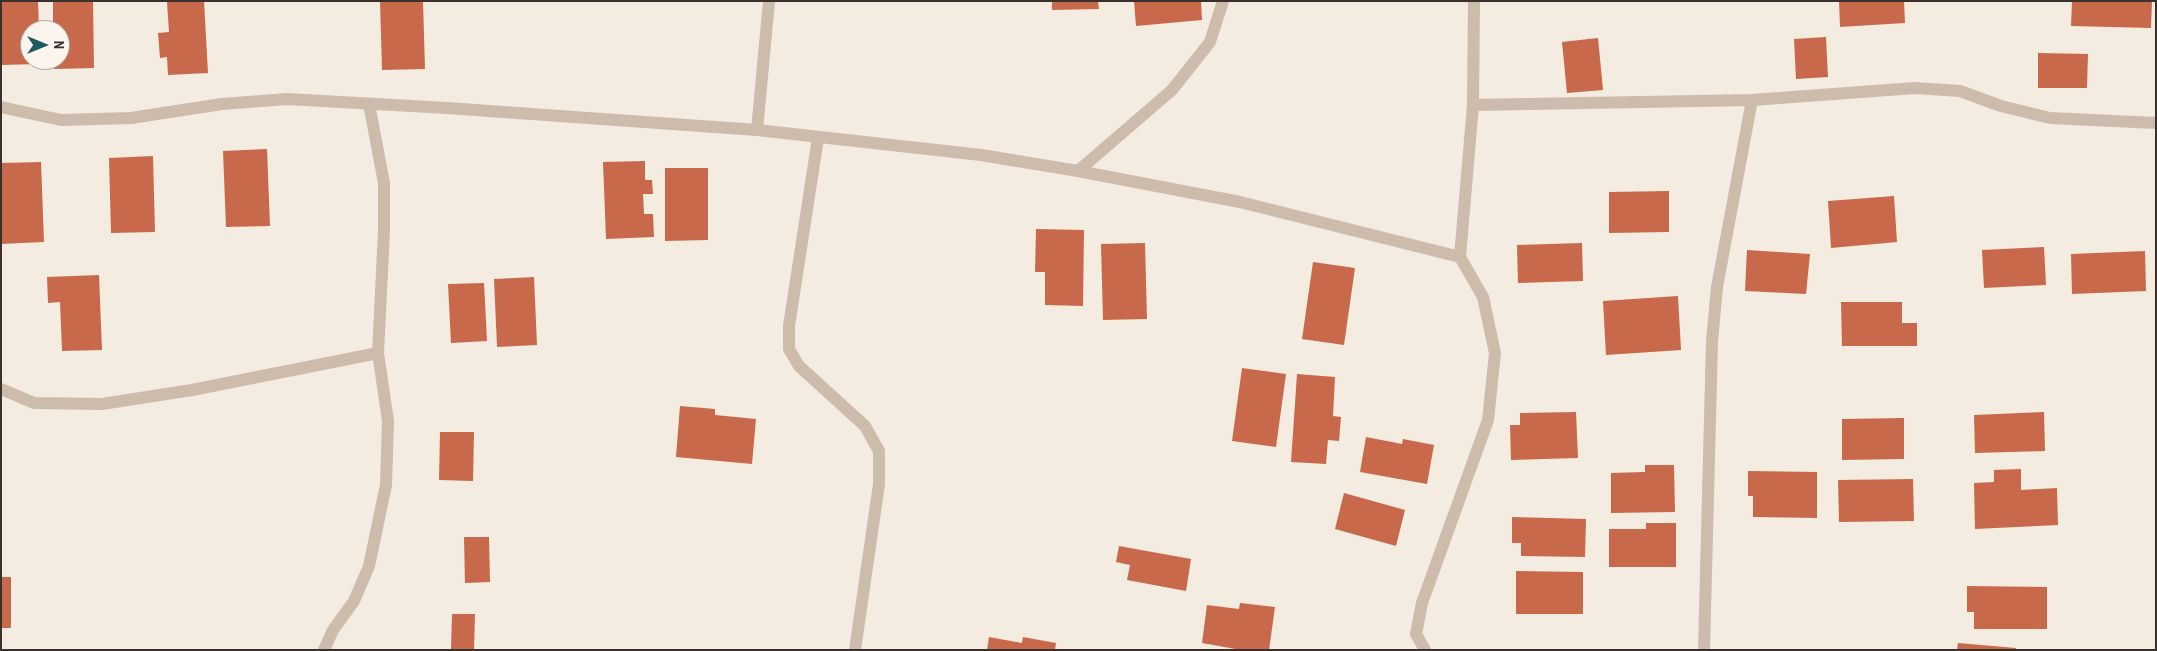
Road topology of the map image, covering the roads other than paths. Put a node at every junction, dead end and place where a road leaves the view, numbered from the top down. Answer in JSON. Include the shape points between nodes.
{"nodes":[{"id":1,"x":769,"y":1,"type":"edge"},
{"id":2,"x":1223,"y":1,"type":"edge"},
{"id":3,"x":1474,"y":1,"type":"edge"},
{"id":4,"x":1752,"y":100,"type":"junction"},
{"id":5,"x":369,"y":104,"type":"junction"},
{"id":6,"x":1473,"y":105,"type":"junction"},
{"id":7,"x":1,"y":107,"type":"edge"},
{"id":8,"x":2156,"y":123,"type":"edge"},
{"id":9,"x":757,"y":130,"type":"junction"},
{"id":10,"x":818,"y":138,"type":"junction"},
{"id":11,"x":1078,"y":171,"type":"junction"},
{"id":12,"x":1460,"y":257,"type":"junction"},
{"id":13,"x":378,"y":353,"type":"junction"},
{"id":14,"x":1,"y":389,"type":"edge"},
{"id":15,"x":324,"y":650,"type":"edge"},
{"id":16,"x":855,"y":650,"type":"edge"},
{"id":17,"x":1425,"y":650,"type":"edge"},
{"id":18,"x":1704,"y":650,"type":"edge"}],
"edges":[{"from":1,"to":9,"type":"street"},
{"from":2,"to":11,"type":"street","via":[[1210,42],[1172,90]]},
{"from":3,"to":6,"type":"street"},
{"from":4,"to":6,"type":"street"},
{"from":4,"to":8,"type":"street","via":[[1915,88],[1960,91],[2001,106],[2050,118]]},
{"from":4,"to":18,"type":"street","via":[[1717,287],[1712,341]]},
{"from":5,"to":7,"type":"street","via":[[287,99],[222,104],[131,118],[61,120]]},
{"from":5,"to":9,"type":"street"},
{"from":5,"to":13,"type":"street","via":[[384,183]]},
{"from":6,"to":12,"type":"street"},
{"from":9,"to":10,"type":"street"},
{"from":10,"to":11,"type":"street","via":[[981,155]]},
{"from":10,"to":16,"type":"street","via":[[789,326],[789,349],[798,366],[865,426],[880,451],[879,484]]},
{"from":11,"to":12,"type":"street","via":[[1240,202]]},
{"from":12,"to":17,"type":"street","via":[[1483,298],[1496,353],[1488,420],[1422,603],[1416,634]]},
{"from":13,"to":14,"type":"street","via":[[192,390],[102,404],[34,403]]},
{"from":13,"to":15,"type":"street","via":[[388,421],[386,485],[369,566],[354,600],[333,630]]}]}
